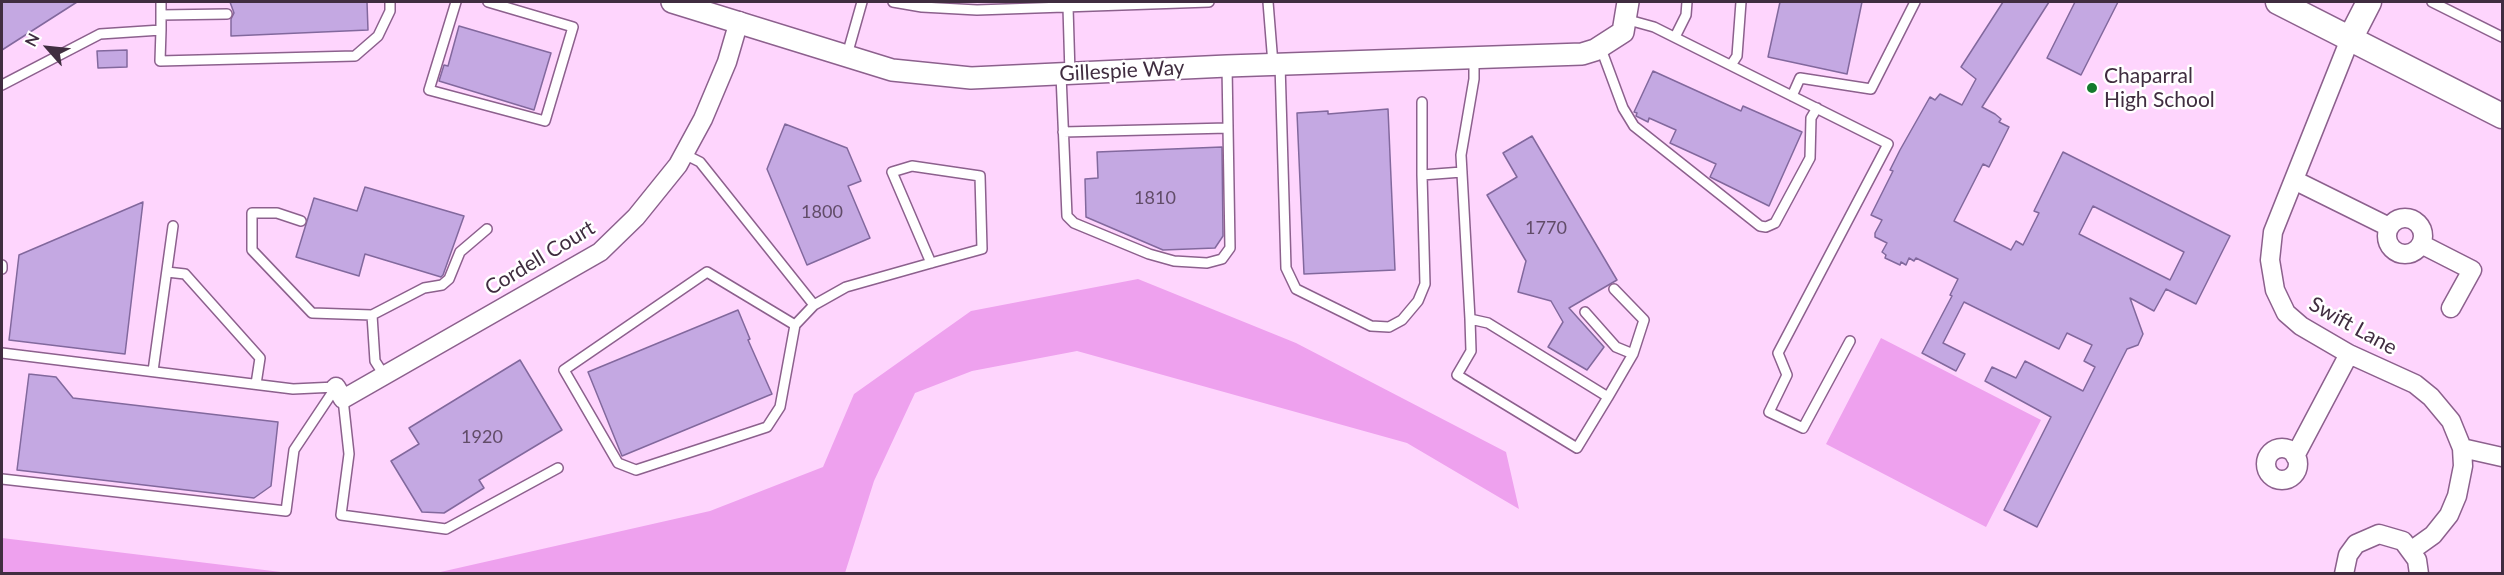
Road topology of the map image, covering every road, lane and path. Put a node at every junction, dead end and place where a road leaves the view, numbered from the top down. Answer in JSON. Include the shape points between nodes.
{"nodes":[{"id":1,"x":161,"y":2,"type":"edge"},
{"id":2,"x":390,"y":2,"type":"edge"},
{"id":3,"x":456,"y":2,"type":"edge"},
{"id":4,"x":488,"y":2,"type":"edge"},
{"id":5,"x":672,"y":2,"type":"edge"},
{"id":6,"x":862,"y":2,"type":"edge"},
{"id":7,"x":893,"y":2,"type":"edge"},
{"id":8,"x":1209,"y":2,"type":"edge"},
{"id":9,"x":1268,"y":2,"type":"edge"},
{"id":10,"x":1687,"y":2,"type":"edge"},
{"id":11,"x":1741,"y":2,"type":"edge"},
{"id":12,"x":1915,"y":2,"type":"edge"},
{"id":13,"x":2278,"y":2,"type":"edge"},
{"id":14,"x":2369,"y":2,"type":"edge"},
{"id":15,"x":2432,"y":2,"type":"edge"},
{"id":16,"x":702,"y":6,"type":"edge"},
{"id":17,"x":1068,"y":7,"type":"junction"},
{"id":18,"x":1626,"y":10,"type":"edge"},
{"id":19,"x":227,"y":14,"type":"dead end"},
{"id":20,"x":161,"y":15,"type":"junction"},
{"id":21,"x":739,"y":21,"type":"junction"},
{"id":22,"x":161,"y":30,"type":"junction"},
{"id":23,"x":1675,"y":38,"type":"junction"},
{"id":24,"x":2502,"y":38,"type":"edge"},
{"id":25,"x":2350,"y":39,"type":"junction"},
{"id":26,"x":1591,"y":50,"type":"junction"},
{"id":27,"x":847,"y":56,"type":"junction"},
{"id":28,"x":1474,"y":58,"type":"junction"},
{"id":29,"x":1276,"y":64,"type":"junction"},
{"id":30,"x":1731,"y":65,"type":"junction"},
{"id":31,"x":1227,"y":66,"type":"junction"},
{"id":32,"x":1066,"y":75,"type":"junction"},
{"id":33,"x":2,"y":85,"type":"edge"},
{"id":34,"x":1792,"y":96,"type":"junction"},
{"id":35,"x":1422,"y":102,"type":"dead end"},
{"id":36,"x":1817,"y":108,"type":"junction"},
{"id":37,"x":2502,"y":116,"type":"edge"},
{"id":38,"x":1228,"y":128,"type":"junction"},
{"id":39,"x":1063,"y":132,"type":"junction"},
{"id":40,"x":684,"y":154,"type":"junction"},
{"id":41,"x":1462,"y":172,"type":"junction"},
{"id":42,"x":1422,"y":175,"type":"junction"},
{"id":43,"x":2294,"y":180,"type":"junction"},
{"id":44,"x":302,"y":220,"type":"dead end"},
{"id":45,"x":173,"y":226,"type":"dead end"},
{"id":46,"x":2390,"y":227,"type":"junction"},
{"id":47,"x":487,"y":229,"type":"dead end"},
{"id":48,"x":2421,"y":244,"type":"junction"},
{"id":49,"x":931,"y":263,"type":"junction"},
{"id":50,"x":167,"y":272,"type":"junction"},
{"id":51,"x":1614,"y":289,"type":"dead end"},
{"id":52,"x":814,"y":305,"type":"junction"},
{"id":53,"x":2451,"y":308,"type":"dead end"},
{"id":54,"x":1585,"y":312,"type":"dead end"},
{"id":55,"x":372,"y":315,"type":"junction"},
{"id":56,"x":1470,"y":319,"type":"junction"},
{"id":57,"x":795,"y":325,"type":"junction"},
{"id":58,"x":1850,"y":341,"type":"dead end"},
{"id":59,"x":2,"y":353,"type":"edge"},
{"id":60,"x":1633,"y":354,"type":"junction"},
{"id":61,"x":2349,"y":354,"type":"junction"},
{"id":62,"x":153,"y":372,"type":"junction"},
{"id":63,"x":384,"y":375,"type":"junction"},
{"id":64,"x":256,"y":384,"type":"junction"},
{"id":65,"x":339,"y":393,"type":"junction"},
{"id":66,"x":1608,"y":397,"type":"junction"},
{"id":67,"x":2462,"y":448,"type":"junction"},
{"id":68,"x":2295,"y":456,"type":"dead end"},
{"id":69,"x":2502,"y":457,"type":"edge"},
{"id":70,"x":558,"y":468,"type":"dead end"},
{"id":71,"x":2,"y":479,"type":"edge"},
{"id":72,"x":2412,"y":550,"type":"junction"},
{"id":73,"x":2344,"y":573,"type":"edge"},
{"id":74,"x":2419,"y":573,"type":"edge"}],
"edges":[{"from":1,"to":20,"type":"lane"},
{"from":2,"to":22,"type":"lane","via":[[378,36],[355,56],[160,61]]},
{"from":3,"to":4,"type":"lane","via":[[429,90],[545,121],[573,27]]},
{"from":5,"to":16,"type":"street","name":"Gillespie Way"},
{"from":6,"to":27,"type":"lane"},
{"from":7,"to":17,"type":"lane","via":[[977,10]]},
{"from":8,"to":17,"type":"lane"},
{"from":9,"to":29,"type":"lane"},
{"from":10,"to":23,"type":"lane","via":[[1686,15]]},
{"from":11,"to":30,"type":"lane","via":[[1737,56]]},
{"from":12,"to":34,"type":"lane","via":[[1870,89],[1800,78]]},
{"from":13,"to":25,"type":"main road"},
{"from":14,"to":25,"type":"main road"},
{"from":15,"to":24,"type":"lane"},
{"from":16,"to":21,"type":"street","name":"Gillespie Way"},
{"from":17,"to":32,"type":"lane"},
{"from":18,"to":23,"type":"lane"},
{"from":18,"to":26,"type":"street","via":[[1623,32]]},
{"from":19,"to":20,"type":"lane"},
{"from":20,"to":22,"type":"lane"},
{"from":21,"to":27,"type":"street","name":"Gillespie Way"},
{"from":21,"to":40,"type":"street","name":"Cordell Court","via":[[727,62]]},
{"from":22,"to":33,"type":"lane","via":[[100,34]]},
{"from":23,"to":30,"type":"lane"},
{"from":25,"to":37,"type":"main road"},
{"from":25,"to":43,"type":"street","name":"Swift Lane"},
{"from":26,"to":28,"type":"street","name":"Gillespie Way"},
{"from":26,"to":36,"type":"lane","via":[[1634,126],[1760,226],[1775,223],[1810,158],[1810,118]]},
{"from":27,"to":32,"type":"street","name":"Gillespie Way","via":[[892,70],[971,78]]},
{"from":28,"to":29,"type":"street","name":"Gillespie Way"},
{"from":28,"to":41,"type":"lane"},
{"from":29,"to":31,"type":"street","name":"Gillespie Way"},
{"from":29,"to":42,"type":"lane","via":[[1286,268],[1296,289],[1371,326],[1389,327],[1402,320],[1418,301],[1425,284]]},
{"from":30,"to":34,"type":"lane"},
{"from":31,"to":32,"type":"street","name":"Gillespie Way"},
{"from":31,"to":38,"type":"lane"},
{"from":32,"to":39,"type":"lane"},
{"from":34,"to":36,"type":"lane"},
{"from":35,"to":42,"type":"lane"},
{"from":36,"to":58,"type":"lane","via":[[1888,144],[1778,354],[1787,375],[1769,412],[1803,428]]},
{"from":38,"to":39,"type":"lane"},
{"from":38,"to":39,"type":"lane","via":[[1230,248],[1222,259],[1207,263],[1174,261],[1149,254],[1074,223],[1065,209]]},
{"from":40,"to":52,"type":"lane","via":[[700,162]]},
{"from":40,"to":63,"type":"street","name":"Cordell Court","via":[[636,217],[600,252]]},
{"from":41,"to":42,"type":"lane"},
{"from":41,"to":56,"type":"lane"},
{"from":43,"to":46,"type":"street"},
{"from":43,"to":61,"type":"street","name":"Swift Lane","via":[[2273,232],[2270,260],[2275,290],[2286,312],[2301,326]]},
{"from":44,"to":55,"type":"lane","via":[[277,213],[252,213],[252,250],[312,313]]},
{"from":45,"to":50,"type":"lane"},
{"from":46,"to":48,"type":"street","via":[[2397,220],[2414,220],[2423,233]]},
{"from":46,"to":48,"type":"street","via":[[2389,243],[2397,252],[2408,253]]},
{"from":47,"to":55,"type":"lane","via":[[460,252],[449,279],[442,285],[424,288]]},
{"from":48,"to":53,"type":"street","via":[[2472,270]]},
{"from":49,"to":49,"type":"lane","via":[[982,249],[980,176],[912,166],[892,172]]},
{"from":49,"to":52,"type":"lane","via":[[846,287]]},
{"from":50,"to":62,"type":"lane"},
{"from":50,"to":64,"type":"lane","via":[[185,274],[260,358]]},
{"from":51,"to":60,"type":"lane","via":[[1644,320]]},
{"from":52,"to":57,"type":"lane"},
{"from":54,"to":60,"type":"lane","via":[[1616,347]]},
{"from":55,"to":63,"type":"lane","via":[[375,361]]},
{"from":56,"to":66,"type":"lane","via":[[1488,323]]},
{"from":56,"to":66,"type":"lane","via":[[1471,351],[1457,375],[1577,448]]},
{"from":57,"to":57,"type":"lane","via":[[707,272],[564,370],[613,456],[624,467],[636,470],[767,427],[780,407]]},
{"from":59,"to":62,"type":"lane"},
{"from":60,"to":66,"type":"lane"},
{"from":61,"to":67,"type":"street","name":"Swift Lane","via":[[2415,384],[2431,397],[2451,421]]},
{"from":61,"to":68,"type":"street"},
{"from":62,"to":64,"type":"lane"},
{"from":63,"to":65,"type":"street","name":"Cordell Court"},
{"from":64,"to":65,"type":"lane"},
{"from":65,"to":70,"type":"lane","via":[[349,454],[341,515],[446,529]]},
{"from":65,"to":71,"type":"lane","via":[[294,450],[286,511]]},
{"from":67,"to":69,"type":"street"},
{"from":67,"to":72,"type":"street","name":"Swift Lane","via":[[2463,466],[2449,515],[2433,535]]},
{"from":72,"to":73,"type":"street","via":[[2392,536],[2367,537],[2348,555]]},
{"from":72,"to":74,"type":"street"}]}
